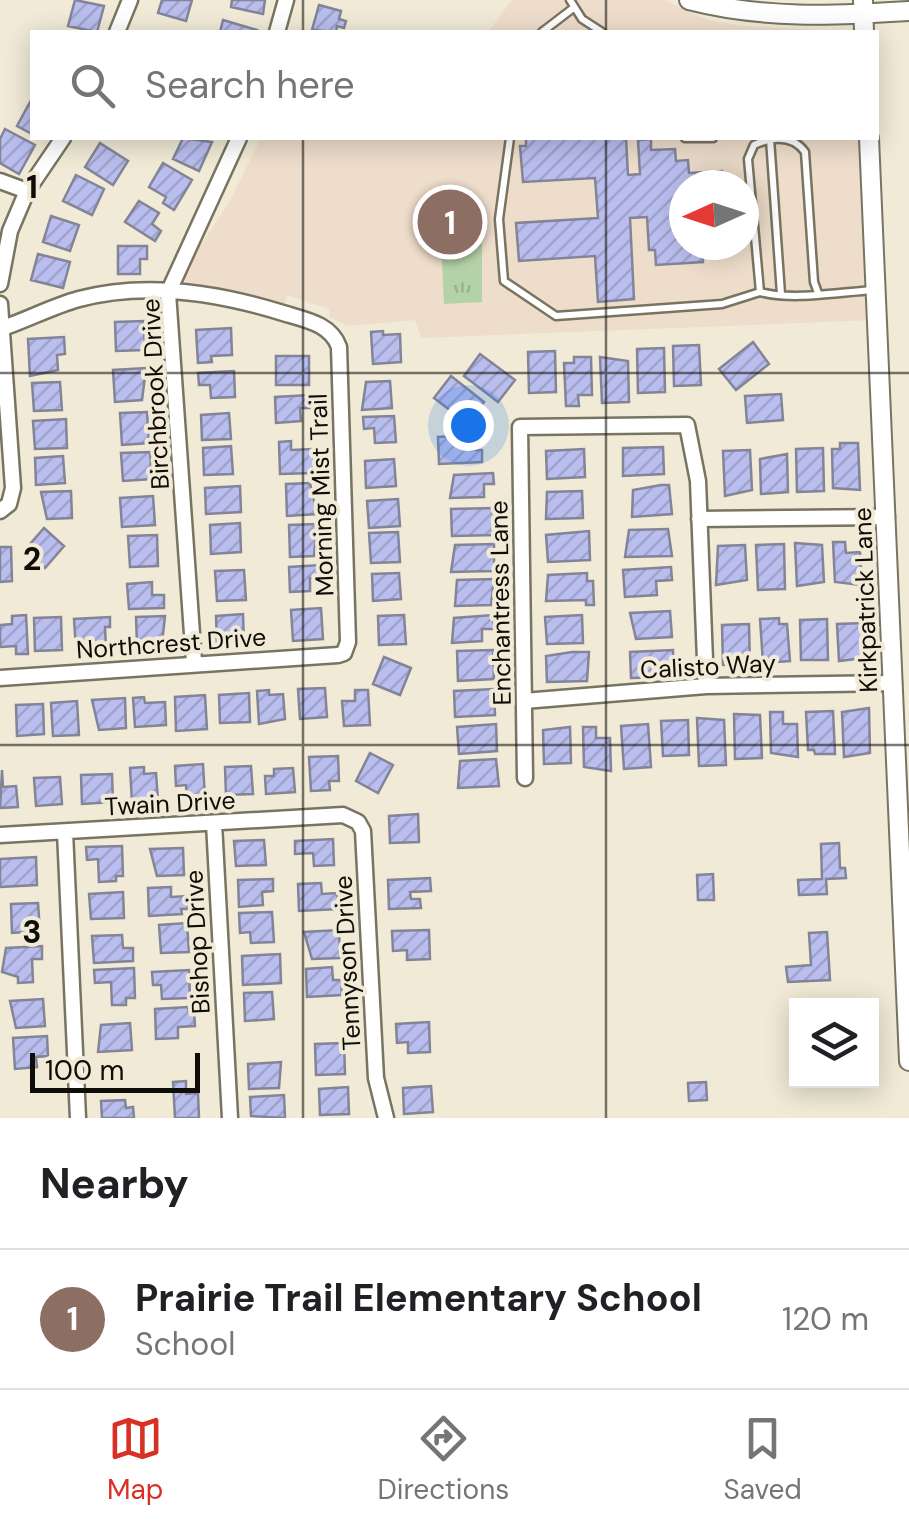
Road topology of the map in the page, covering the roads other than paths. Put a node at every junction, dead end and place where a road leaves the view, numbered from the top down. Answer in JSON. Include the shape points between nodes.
{"nodes":[{"id":1,"x":130,"y":0,"type":"edge"},
{"id":2,"x":286,"y":0,"type":"edge"},
{"id":3,"x":689,"y":0,"type":"edge"},
{"id":4,"x":571,"y":4,"type":"edge"},
{"id":5,"x":909,"y":12,"type":"edge"},
{"id":6,"x":864,"y":16,"type":"edge"},
{"id":7,"x":118,"y":30,"type":"edge"},
{"id":8,"x":278,"y":30,"type":"edge"},
{"id":9,"x":544,"y":30,"type":"edge"},
{"id":10,"x":600,"y":30,"type":"edge"},
{"id":11,"x":62,"y":140,"type":"edge"},
{"id":12,"x":238,"y":140,"type":"edge"},
{"id":13,"x":510,"y":140,"type":"edge"},
{"id":14,"x":767,"y":140,"type":"edge"},
{"id":15,"x":770,"y":140,"type":"edge"},
{"id":16,"x":787,"y":140,"type":"edge"},
{"id":17,"x":869,"y":140,"type":"edge"},
{"id":18,"x":0,"y":181,"type":"edge"},
{"id":19,"x":27,"y":191,"type":"junction"},
{"id":20,"x":0,"y":284,"type":"edge"},
{"id":21,"x":876,"y":290,"type":"junction"},
{"id":22,"x":168,"y":292,"type":"junction"},
{"id":23,"x":760,"y":292,"type":"junction"},
{"id":24,"x":818,"y":293,"type":"junction"},
{"id":25,"x":781,"y":294,"type":"junction"},
{"id":26,"x":0,"y":304,"type":"edge"},
{"id":27,"x":1,"y":328,"type":"edge"},
{"id":28,"x":0,"y":511,"type":"edge"},
{"id":29,"x":887,"y":517,"type":"junction"},
{"id":30,"x":699,"y":519,"type":"junction"},
{"id":31,"x":344,"y":653,"type":"joint"},
{"id":32,"x":194,"y":662,"type":"junction"},
{"id":33,"x":0,"y":678,"type":"edge"},
{"id":34,"x":894,"y":683,"type":"junction"},
{"id":35,"x":706,"y":686,"type":"junction"},
{"id":36,"x":524,"y":700,"type":"junction"},
{"id":37,"x":525,"y":778,"type":"dead end"},
{"id":38,"x":344,"y":815,"type":"joint"},
{"id":39,"x":214,"y":823,"type":"junction"},
{"id":40,"x":65,"y":832,"type":"junction"},
{"id":41,"x":0,"y":835,"type":"edge"},
{"id":42,"x":909,"y":1061,"type":"edge"},
{"id":43,"x":78,"y":1118,"type":"edge"},
{"id":44,"x":230,"y":1118,"type":"edge"},
{"id":45,"x":386,"y":1118,"type":"edge"}],
"edges":[{"from":1,"to":7,"type":"street"},
{"from":2,"to":8,"type":"street"},
{"from":3,"to":6,"type":"street","via":[[744,13]]},
{"from":4,"to":9,"type":"lane"},
{"from":4,"to":10,"type":"lane"},
{"from":5,"to":6,"type":"street"},
{"from":11,"to":19,"type":"street"},
{"from":12,"to":22,"type":"street","name":"Birchbrook Drive"},
{"from":13,"to":23,"type":"lane","via":[[499,219],[504,281],[556,316],[722,304]]},
{"from":14,"to":23,"type":"lane","via":[[754,145],[748,159]]},
{"from":15,"to":25,"type":"lane"},
{"from":16,"to":24,"type":"lane","via":[[806,152]]},
{"from":17,"to":21,"type":"street","name":"Kirkpatrick Lane"},
{"from":18,"to":19,"type":"street"},
{"from":19,"to":20,"type":"street","via":[[10,231]]},
{"from":21,"to":24,"type":"lane"},
{"from":21,"to":29,"type":"street","name":"Kirkpatrick Lane"},
{"from":22,"to":27,"type":"street","via":[[79,299]]},
{"from":22,"to":31,"type":"street","name":"Morning Mist Trail","via":[[219,294],[335,335]]},
{"from":22,"to":32,"type":"street","name":"Birchbrook Drive"},
{"from":23,"to":25,"type":"lane"},
{"from":24,"to":25,"type":"lane"},
{"from":26,"to":27,"type":"street"},
{"from":27,"to":28,"type":"street","via":[[13,488]]},
{"from":29,"to":30,"type":"street"},
{"from":29,"to":34,"type":"street","name":"Kirkpatrick Lane"},
{"from":30,"to":35,"type":"street"},
{"from":30,"to":36,"type":"street","name":"Enchantress Lane","via":[[686,426],[520,427]]},
{"from":31,"to":32,"type":"street","name":"Northcrest Drive"},
{"from":32,"to":33,"type":"street","name":"Northcrest Drive"},
{"from":34,"to":35,"type":"street","name":"Calisto Way"},
{"from":34,"to":42,"type":"street","name":"Kirkpatrick Lane"},
{"from":35,"to":36,"type":"street","name":"Calisto Way"},
{"from":36,"to":37,"type":"street","name":"Enchantress Lane"},
{"from":38,"to":39,"type":"street","name":"Twain Drive"},
{"from":38,"to":45,"type":"street","name":"Tennyson Drive","via":[[363,831],[376,1078]]},
{"from":39,"to":40,"type":"street","name":"Twain Drive"},
{"from":39,"to":44,"type":"street","name":"Bishop Drive"},
{"from":40,"to":41,"type":"street","name":"Twain Drive"},
{"from":40,"to":43,"type":"street"}]}
